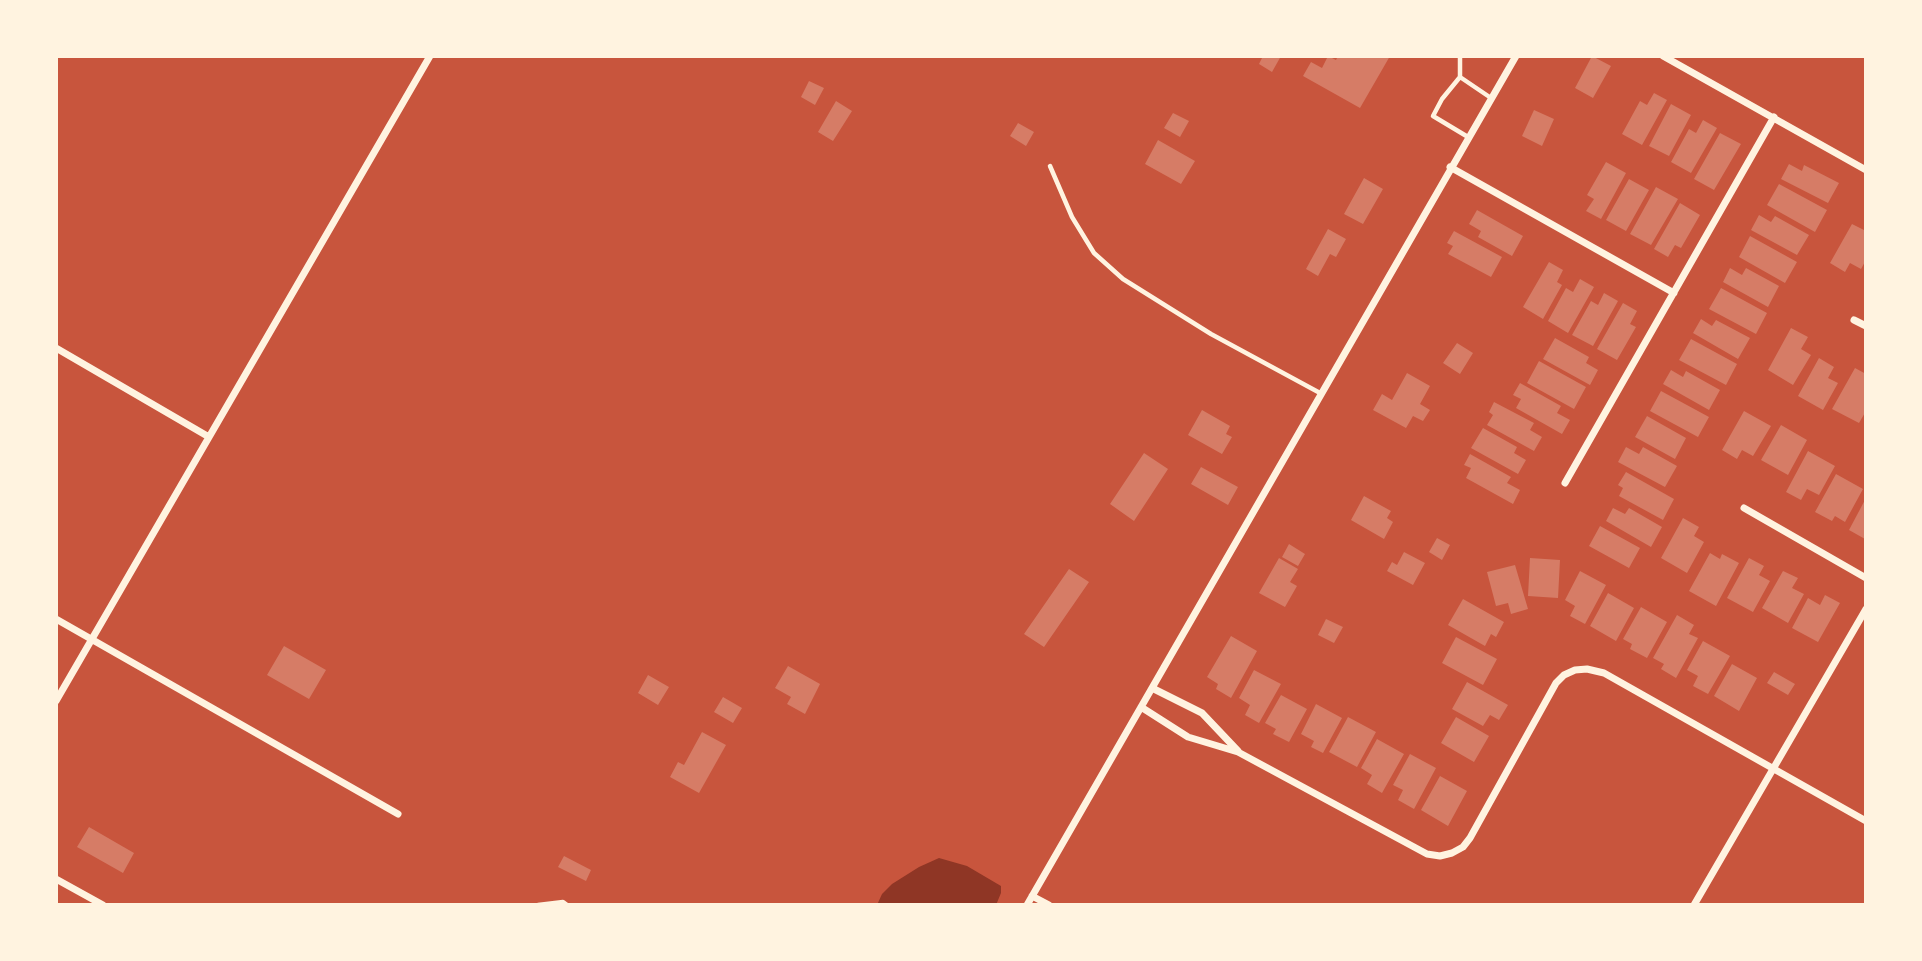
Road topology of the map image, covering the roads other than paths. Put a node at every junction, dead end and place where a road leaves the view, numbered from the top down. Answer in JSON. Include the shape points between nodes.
{"nodes":[{"id":1,"x":430,"y":56,"type":"edge"},
{"id":2,"x":1460,"y":56,"type":"edge"},
{"id":3,"x":1516,"y":56,"type":"edge"},
{"id":4,"x":1663,"y":56,"type":"edge"},
{"id":5,"x":1460,"y":77,"type":"junction"},
{"id":6,"x":1491,"y":98,"type":"junction"},
{"id":7,"x":1774,"y":117,"type":"junction"},
{"id":8,"x":1468,"y":137,"type":"junction"},
{"id":9,"x":1050,"y":166,"type":"dead end"},
{"id":10,"x":1450,"y":167,"type":"junction"},
{"id":11,"x":1866,"y":170,"type":"edge"},
{"id":12,"x":1674,"y":293,"type":"junction"},
{"id":13,"x":1854,"y":320,"type":"dead end"},
{"id":14,"x":1866,"y":326,"type":"edge"},
{"id":15,"x":56,"y":348,"type":"edge"},
{"id":16,"x":1320,"y":393,"type":"junction"},
{"id":17,"x":209,"y":437,"type":"junction"},
{"id":18,"x":1565,"y":483,"type":"dead end"},
{"id":19,"x":1744,"y":508,"type":"dead end"},
{"id":20,"x":1866,"y":578,"type":"edge"},
{"id":21,"x":1866,"y":609,"type":"edge"},
{"id":22,"x":56,"y":619,"type":"edge"},
{"id":23,"x":91,"y":639,"type":"junction"},
{"id":24,"x":1152,"y":688,"type":"junction"},
{"id":25,"x":56,"y":701,"type":"edge"},
{"id":26,"x":1141,"y":707,"type":"junction"},
{"id":27,"x":1238,"y":752,"type":"junction"},
{"id":28,"x":1774,"y":769,"type":"junction"},
{"id":29,"x":398,"y":814,"type":"dead end"},
{"id":30,"x":1866,"y":821,"type":"edge"},
{"id":31,"x":56,"y":879,"type":"edge"},
{"id":32,"x":1032,"y":896,"type":"junction"},
{"id":33,"x":103,"y":905,"type":"edge"},
{"id":34,"x":538,"y":905,"type":"edge"},
{"id":35,"x":567,"y":905,"type":"edge"},
{"id":36,"x":1027,"y":905,"type":"edge"},
{"id":37,"x":1049,"y":905,"type":"edge"},
{"id":38,"x":1694,"y":905,"type":"edge"}],
"edges":[{"from":1,"to":17,"type":"street"},
{"from":2,"to":5,"type":"lane"},
{"from":3,"to":6,"type":"street"},
{"from":4,"to":7,"type":"street"},
{"from":5,"to":6,"type":"lane"},
{"from":5,"to":8,"type":"lane","via":[[1433,116]]},
{"from":6,"to":8,"type":"street"},
{"from":7,"to":11,"type":"street"},
{"from":7,"to":12,"type":"street"},
{"from":8,"to":10,"type":"street"},
{"from":9,"to":16,"type":"lane","via":[[1094,253],[1123,279],[1211,334]]},
{"from":10,"to":12,"type":"street"},
{"from":10,"to":16,"type":"street"},
{"from":12,"to":18,"type":"street"},
{"from":13,"to":14,"type":"street"},
{"from":15,"to":17,"type":"street"},
{"from":16,"to":24,"type":"street"},
{"from":17,"to":23,"type":"street"},
{"from":19,"to":20,"type":"street"},
{"from":21,"to":28,"type":"street"},
{"from":22,"to":23,"type":"street"},
{"from":23,"to":25,"type":"street"},
{"from":23,"to":29,"type":"street"},
{"from":24,"to":26,"type":"street"},
{"from":24,"to":27,"type":"street","via":[[1202,713]]},
{"from":26,"to":27,"type":"street","via":[[1188,737]]},
{"from":26,"to":32,"type":"street"},
{"from":27,"to":28,"type":"street","via":[[1427,854],[1440,856],[1463,847],[1470,838],[1556,683],[1575,670],[1604,673]]},
{"from":28,"to":30,"type":"street"},
{"from":28,"to":38,"type":"street"},
{"from":31,"to":33,"type":"street"},
{"from":32,"to":36,"type":"street"},
{"from":32,"to":37,"type":"street"},
{"from":34,"to":35,"type":"lane"}]}
